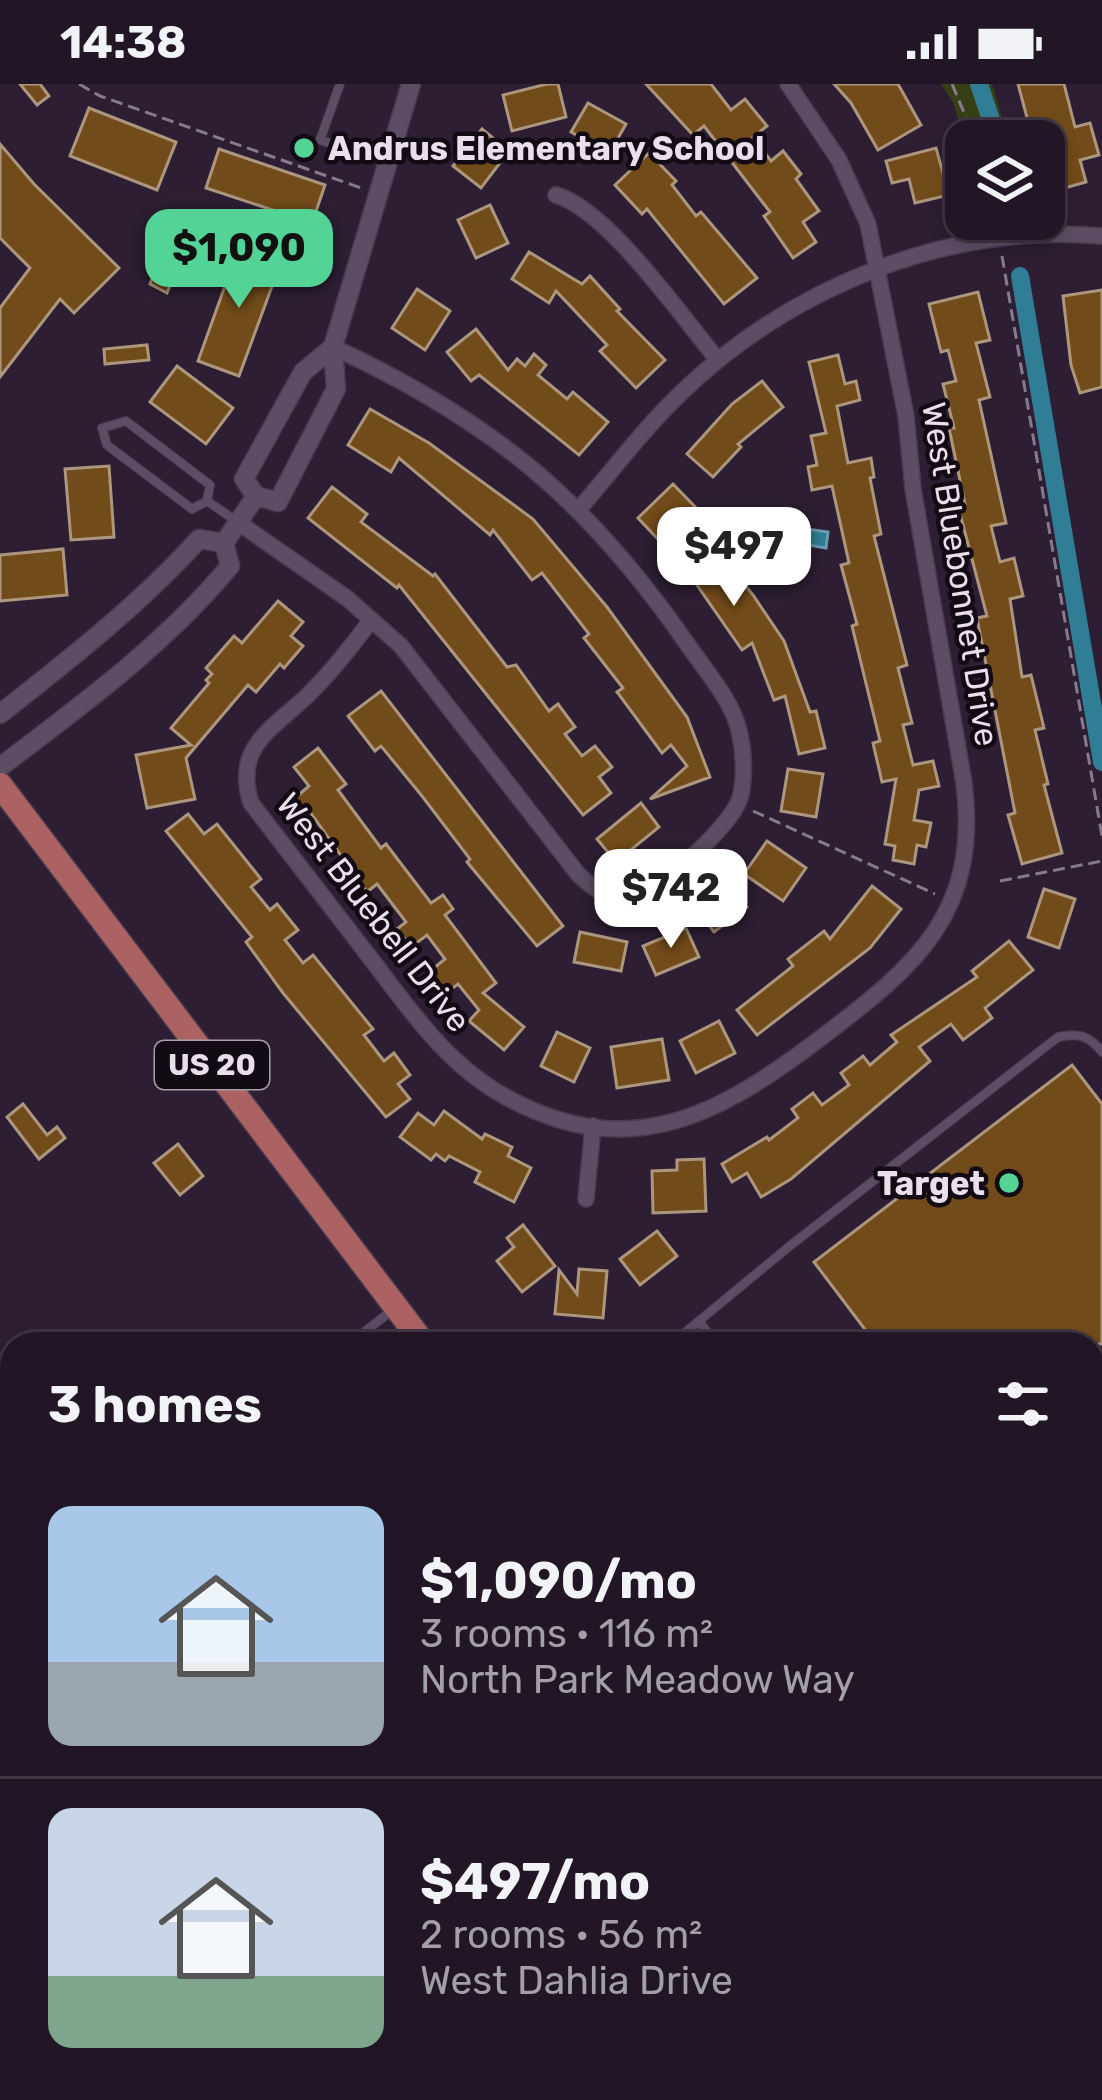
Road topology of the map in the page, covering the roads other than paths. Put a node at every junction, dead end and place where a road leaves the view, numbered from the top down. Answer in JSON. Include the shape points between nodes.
{"nodes":[{"id":1,"x":340,"y":84,"type":"edge"},
{"id":2,"x":411,"y":84,"type":"edge"},
{"id":3,"x":788,"y":84,"type":"edge"},
{"id":4,"x":387,"y":162,"type":"junction"},
{"id":5,"x":556,"y":195,"type":"dead end"},
{"id":6,"x":1102,"y":236,"type":"edge"},
{"id":7,"x":875,"y":271,"type":"junction"},
{"id":8,"x":333,"y":347,"type":"junction"},
{"id":9,"x":718,"y":360,"type":"junction"},
{"id":10,"x":256,"y":496,"type":"junction"},
{"id":11,"x":207,"y":501,"type":"junction"},
{"id":12,"x":579,"y":509,"type":"junction"},
{"id":13,"x":239,"y":523,"type":"junction"},
{"id":14,"x":224,"y":543,"type":"junction"},
{"id":15,"x":371,"y":620,"type":"junction"},
{"id":16,"x":0,"y":714,"type":"edge"},
{"id":17,"x":0,"y":767,"type":"edge"},
{"id":18,"x":0,"y":785,"type":"edge"},
{"id":19,"x":1102,"y":1052,"type":"edge"},
{"id":20,"x":593,"y":1126,"type":"junction"},
{"id":21,"x":586,"y":1199,"type":"dead end"},
{"id":22,"x":396,"y":1307,"type":"junction"},
{"id":23,"x":698,"y":1322,"type":"junction"},
{"id":24,"x":364,"y":1332,"type":"edge"},
{"id":25,"x":415,"y":1332,"type":"edge"},
{"id":26,"x":686,"y":1332,"type":"edge"},
{"id":27,"x":706,"y":1332,"type":"edge"}],
"edges":[{"from":1,"to":4,"type":"lane","via":[[320,140]]},
{"from":2,"to":4,"type":"street"},
{"from":3,"to":7,"type":"street","name":"West Bluebonnet Drive","via":[[846,175],[868,224]]},
{"from":4,"to":8,"type":"street"},
{"from":5,"to":9,"type":"street","via":[[577,201],[608,230]]},
{"from":6,"to":7,"type":"street","via":[[957,244]]},
{"from":7,"to":9,"type":"street","via":[[802,304]]},
{"from":7,"to":20,"type":"street","name":"West Bluebonnet Drive","via":[[964,783],[967,826],[944,919],[890,986],[752,1089],[688,1119]]},
{"from":8,"to":10,"type":"street","via":[[303,372],[244,478]]},
{"from":8,"to":10,"type":"street","via":[[336,389],[296,473],[278,502]]},
{"from":8,"to":12,"type":"street","via":[[448,405]]},
{"from":9,"to":12,"type":"street"},
{"from":10,"to":13,"type":"street"},
{"from":11,"to":11,"type":"lane","via":[[210,485],[126,421],[102,428],[107,446],[192,509]]},
{"from":11,"to":13,"type":"lane"},
{"from":12,"to":15,"type":"street","via":[[649,588],[734,713],[743,754],[740,796],[711,838],[648,890],[624,898],[597,891],[578,874],[422,672]]},
{"from":13,"to":14,"type":"street"},
{"from":13,"to":15,"type":"street"},
{"from":14,"to":16,"type":"street","via":[[199,539],[101,634]]},
{"from":14,"to":17,"type":"street","via":[[230,566],[179,622]]},
{"from":15,"to":20,"type":"street","name":"West Bluebell Drive","via":[[256,742],[244,783],[251,803],[441,1050],[508,1099]]},
{"from":18,"to":22,"type":"main road","number":"US 20"},
{"from":19,"to":23,"type":"lane","via":[[1076,1033],[1058,1037]]},
{"from":20,"to":21,"type":"street"},
{"from":22,"to":24,"type":"lane"},
{"from":22,"to":25,"type":"main road","number":"US 20"},
{"from":23,"to":26,"type":"lane"},
{"from":23,"to":27,"type":"lane"}]}
